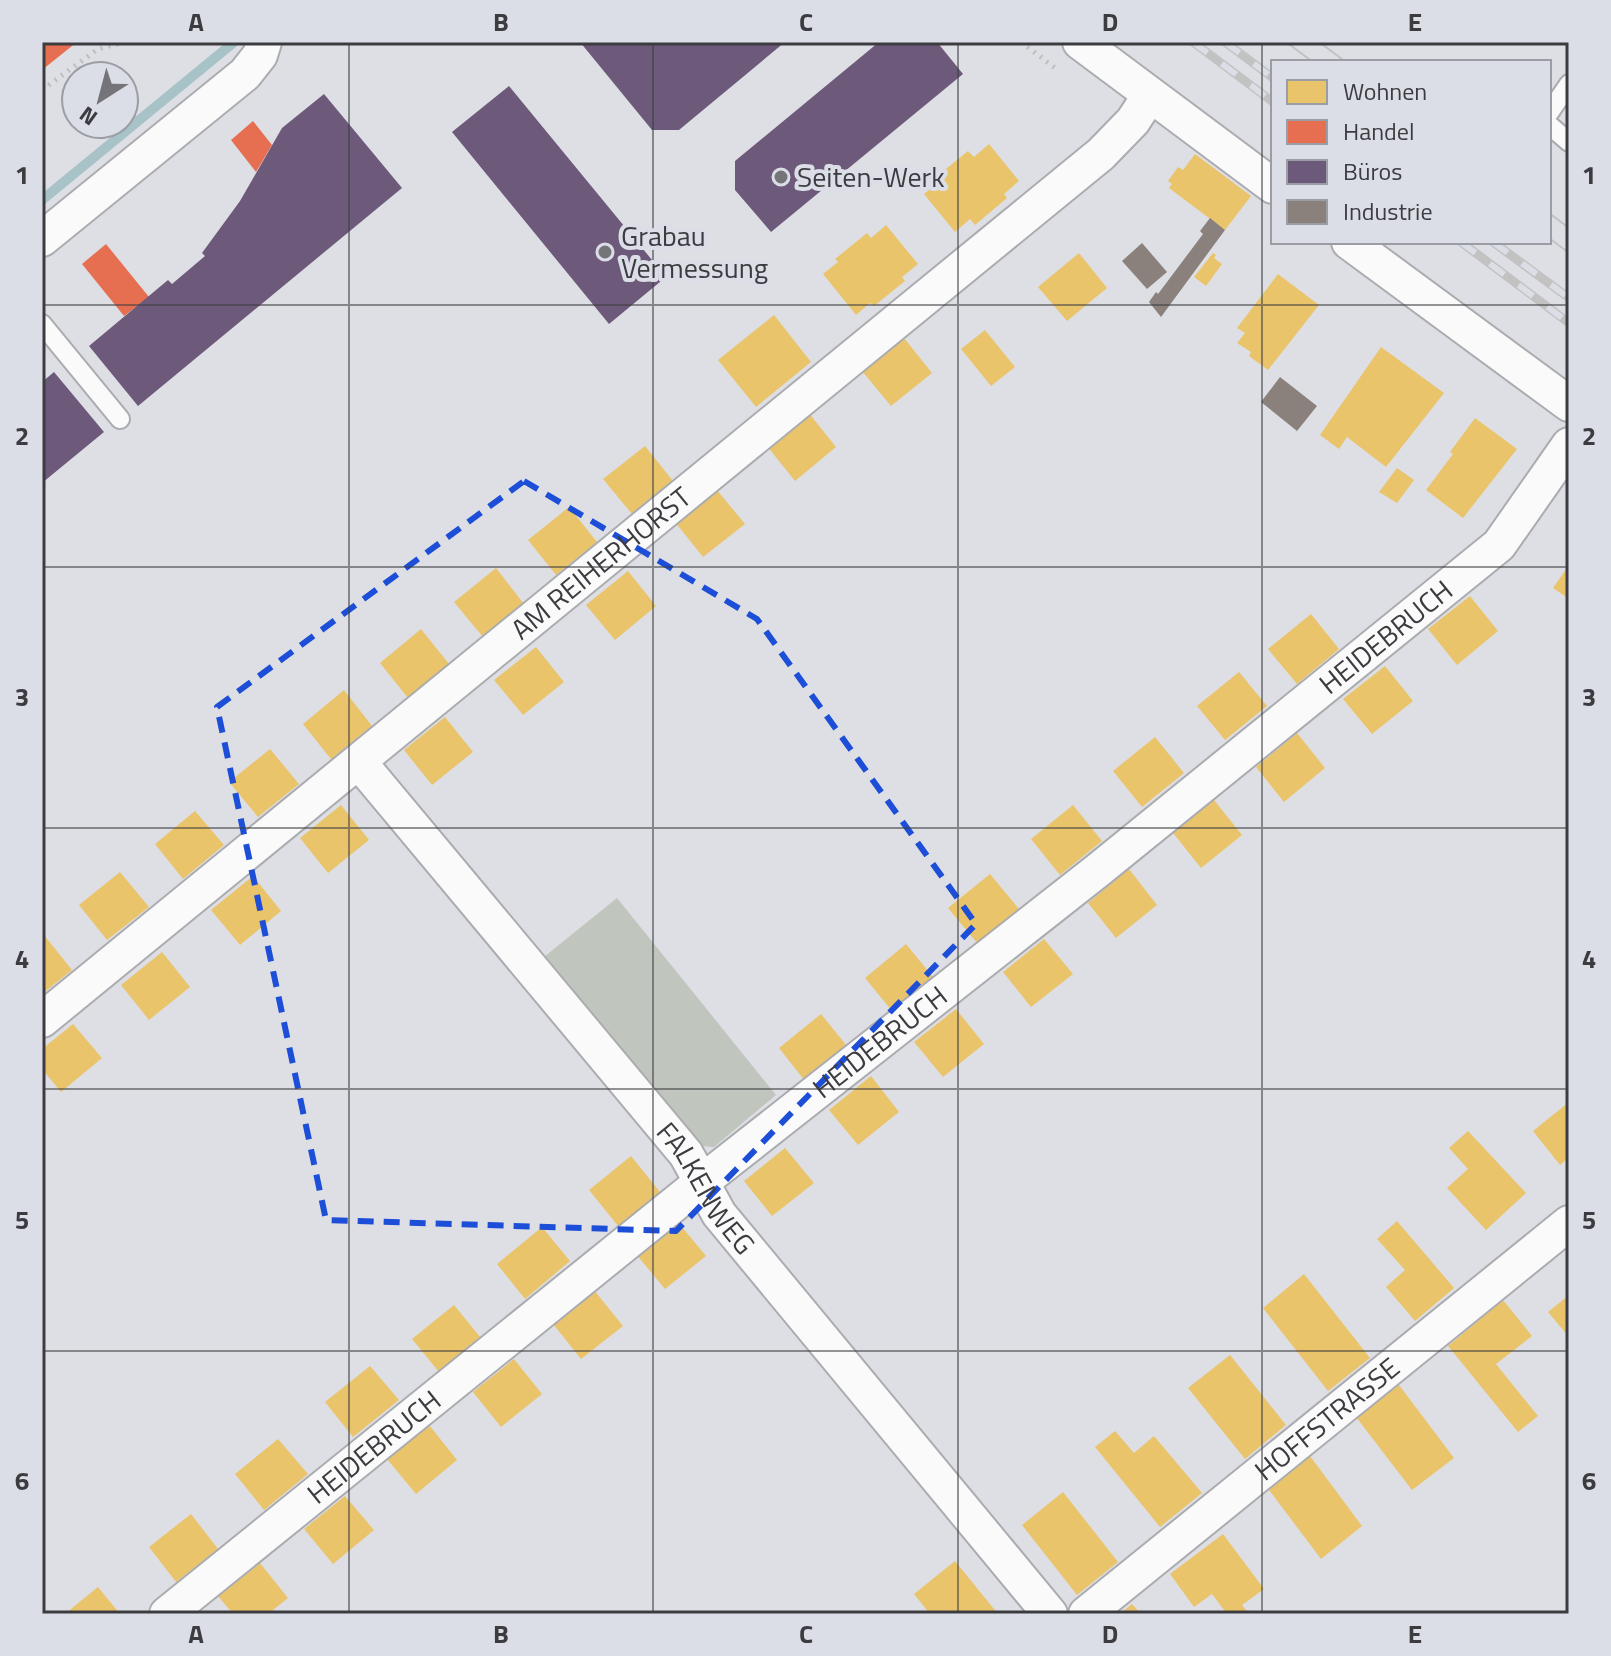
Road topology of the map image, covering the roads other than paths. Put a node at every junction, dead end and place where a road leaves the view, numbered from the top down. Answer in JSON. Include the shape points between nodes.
{"nodes":[{"id":1,"x":264,"y":42,"type":"edge"},
{"id":2,"x":1080,"y":42,"type":"edge"},
{"id":3,"x":1569,"y":84,"type":"edge"},
{"id":4,"x":1150,"y":95,"type":"junction"},
{"id":5,"x":1551,"y":110,"type":"edge"},
{"id":6,"x":1551,"y":127,"type":"edge"},
{"id":7,"x":1569,"y":142,"type":"edge"},
{"id":8,"x":1271,"y":185,"type":"edge"},
{"id":9,"x":42,"y":239,"type":"edge"},
{"id":10,"x":1352,"y":244,"type":"edge"},
{"id":11,"x":42,"y":324,"type":"edge"},
{"id":12,"x":1569,"y":404,"type":"edge"},
{"id":13,"x":120,"y":419,"type":"dead end"},
{"id":14,"x":1569,"y":445,"type":"edge"},
{"id":15,"x":359,"y":762,"type":"junction"},
{"id":16,"x":42,"y":1020,"type":"edge"},
{"id":17,"x":703,"y":1181,"type":"junction"},
{"id":18,"x":1569,"y":1223,"type":"edge"},
{"id":19,"x":167,"y":1614,"type":"edge"},
{"id":20,"x":1050,"y":1614,"type":"edge"},
{"id":21,"x":1086,"y":1614,"type":"edge"}],
"edges":[{"from":1,"to":9,"type":"street","via":[[245,74]]},
{"from":2,"to":4,"type":"street"},
{"from":3,"to":5,"type":"lane"},
{"from":4,"to":8,"type":"street"},
{"from":4,"to":15,"type":"street","name":"AM REIHERHORST","via":[[1101,154]]},
{"from":6,"to":7,"type":"lane"},
{"from":10,"to":12,"type":"street"},
{"from":11,"to":13,"type":"lane"},
{"from":14,"to":17,"type":"street","name":"HEIDEBRUCH","via":[[1499,545]]},
{"from":15,"to":16,"type":"street","name":"AM REIHERHORST"},
{"from":15,"to":17,"type":"street","name":"FALKENWEG"},
{"from":17,"to":19,"type":"street","name":"HEIDEBRUCH"},
{"from":17,"to":20,"type":"street","name":"FALKENWEG","via":[[719,1214]]},
{"from":18,"to":21,"type":"street","name":"HOFFSTRASSE"}]}
